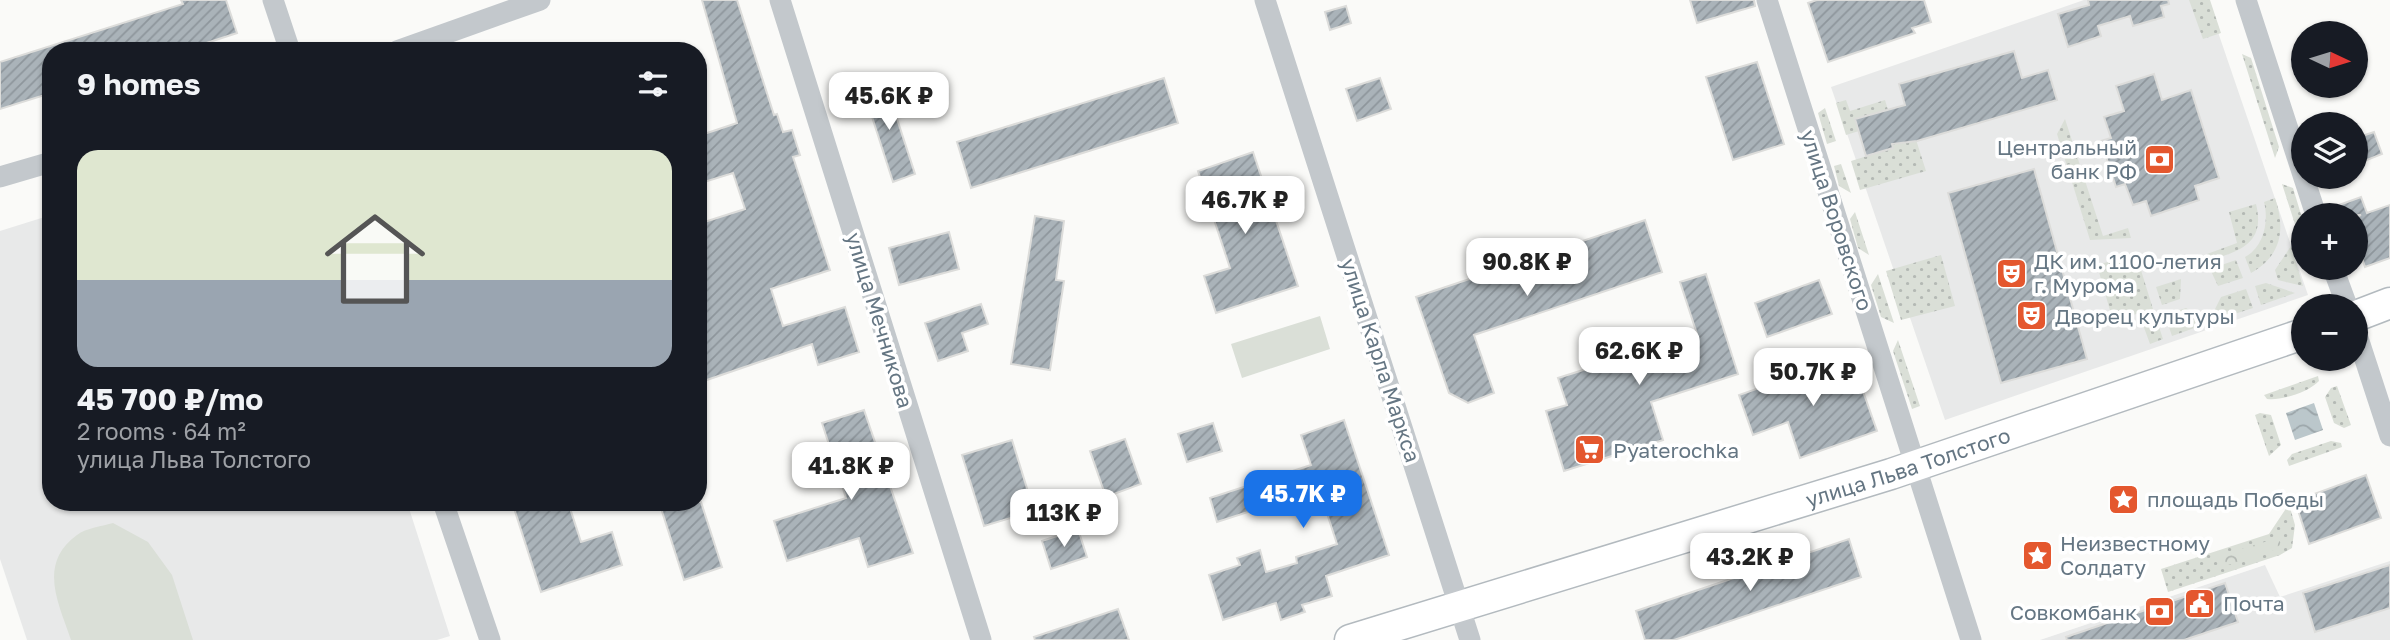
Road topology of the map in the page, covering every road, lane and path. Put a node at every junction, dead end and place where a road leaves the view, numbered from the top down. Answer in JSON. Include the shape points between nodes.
{"nodes":[{"id":1,"x":273,"y":0,"type":"edge"},
{"id":2,"x":540,"y":0,"type":"edge"},
{"id":3,"x":780,"y":0,"type":"edge"},
{"id":4,"x":1265,"y":0,"type":"edge"},
{"id":5,"x":1767,"y":0,"type":"edge"},
{"id":6,"x":2246,"y":0,"type":"edge"},
{"id":7,"x":287,"y":42,"type":"edge"},
{"id":8,"x":422,"y":42,"type":"edge"},
{"id":9,"x":42,"y":165,"type":"edge"},
{"id":10,"x":0,"y":177,"type":"edge"},
{"id":11,"x":2312,"y":203,"type":"edge"},
{"id":12,"x":2390,"y":303,"type":"edge"},
{"id":13,"x":2368,"y":311,"type":"edge"},
{"id":14,"x":2291,"y":338,"type":"edge"},
{"id":15,"x":2368,"y":369,"type":"edge"},
{"id":16,"x":2390,"y":436,"type":"edge"},
{"id":17,"x":1915,"y":466,"type":"junction"},
{"id":18,"x":446,"y":511,"type":"edge"},
{"id":19,"x":1458,"y":606,"type":"junction"},
{"id":20,"x":490,"y":640,"type":"edge"},
{"id":21,"x":981,"y":640,"type":"edge"},
{"id":22,"x":1350,"y":640,"type":"edge"},
{"id":23,"x":1470,"y":640,"type":"edge"},
{"id":24,"x":1971,"y":640,"type":"edge"}],
"edges":[{"from":1,"to":7,"type":"street"},
{"from":2,"to":8,"type":"street"},
{"from":3,"to":21,"type":"street","name":"улица Мечникова"},
{"from":4,"to":19,"type":"street","name":"улица Карла Маркса"},
{"from":5,"to":17,"type":"street","name":"улица Воровского"},
{"from":6,"to":11,"type":"street"},
{"from":9,"to":10,"type":"street"},
{"from":12,"to":13,"type":"street"},
{"from":14,"to":17,"type":"street","name":"улица Льва Толстого"},
{"from":15,"to":16,"type":"street"},
{"from":17,"to":19,"type":"street","name":"улица Льва Толстого"},
{"from":17,"to":24,"type":"street","name":"улица Воровского"},
{"from":18,"to":20,"type":"street"},
{"from":19,"to":22,"type":"street","name":"улица Льва Толстого"},
{"from":19,"to":23,"type":"street","name":"улица Карла Маркса"}]}
